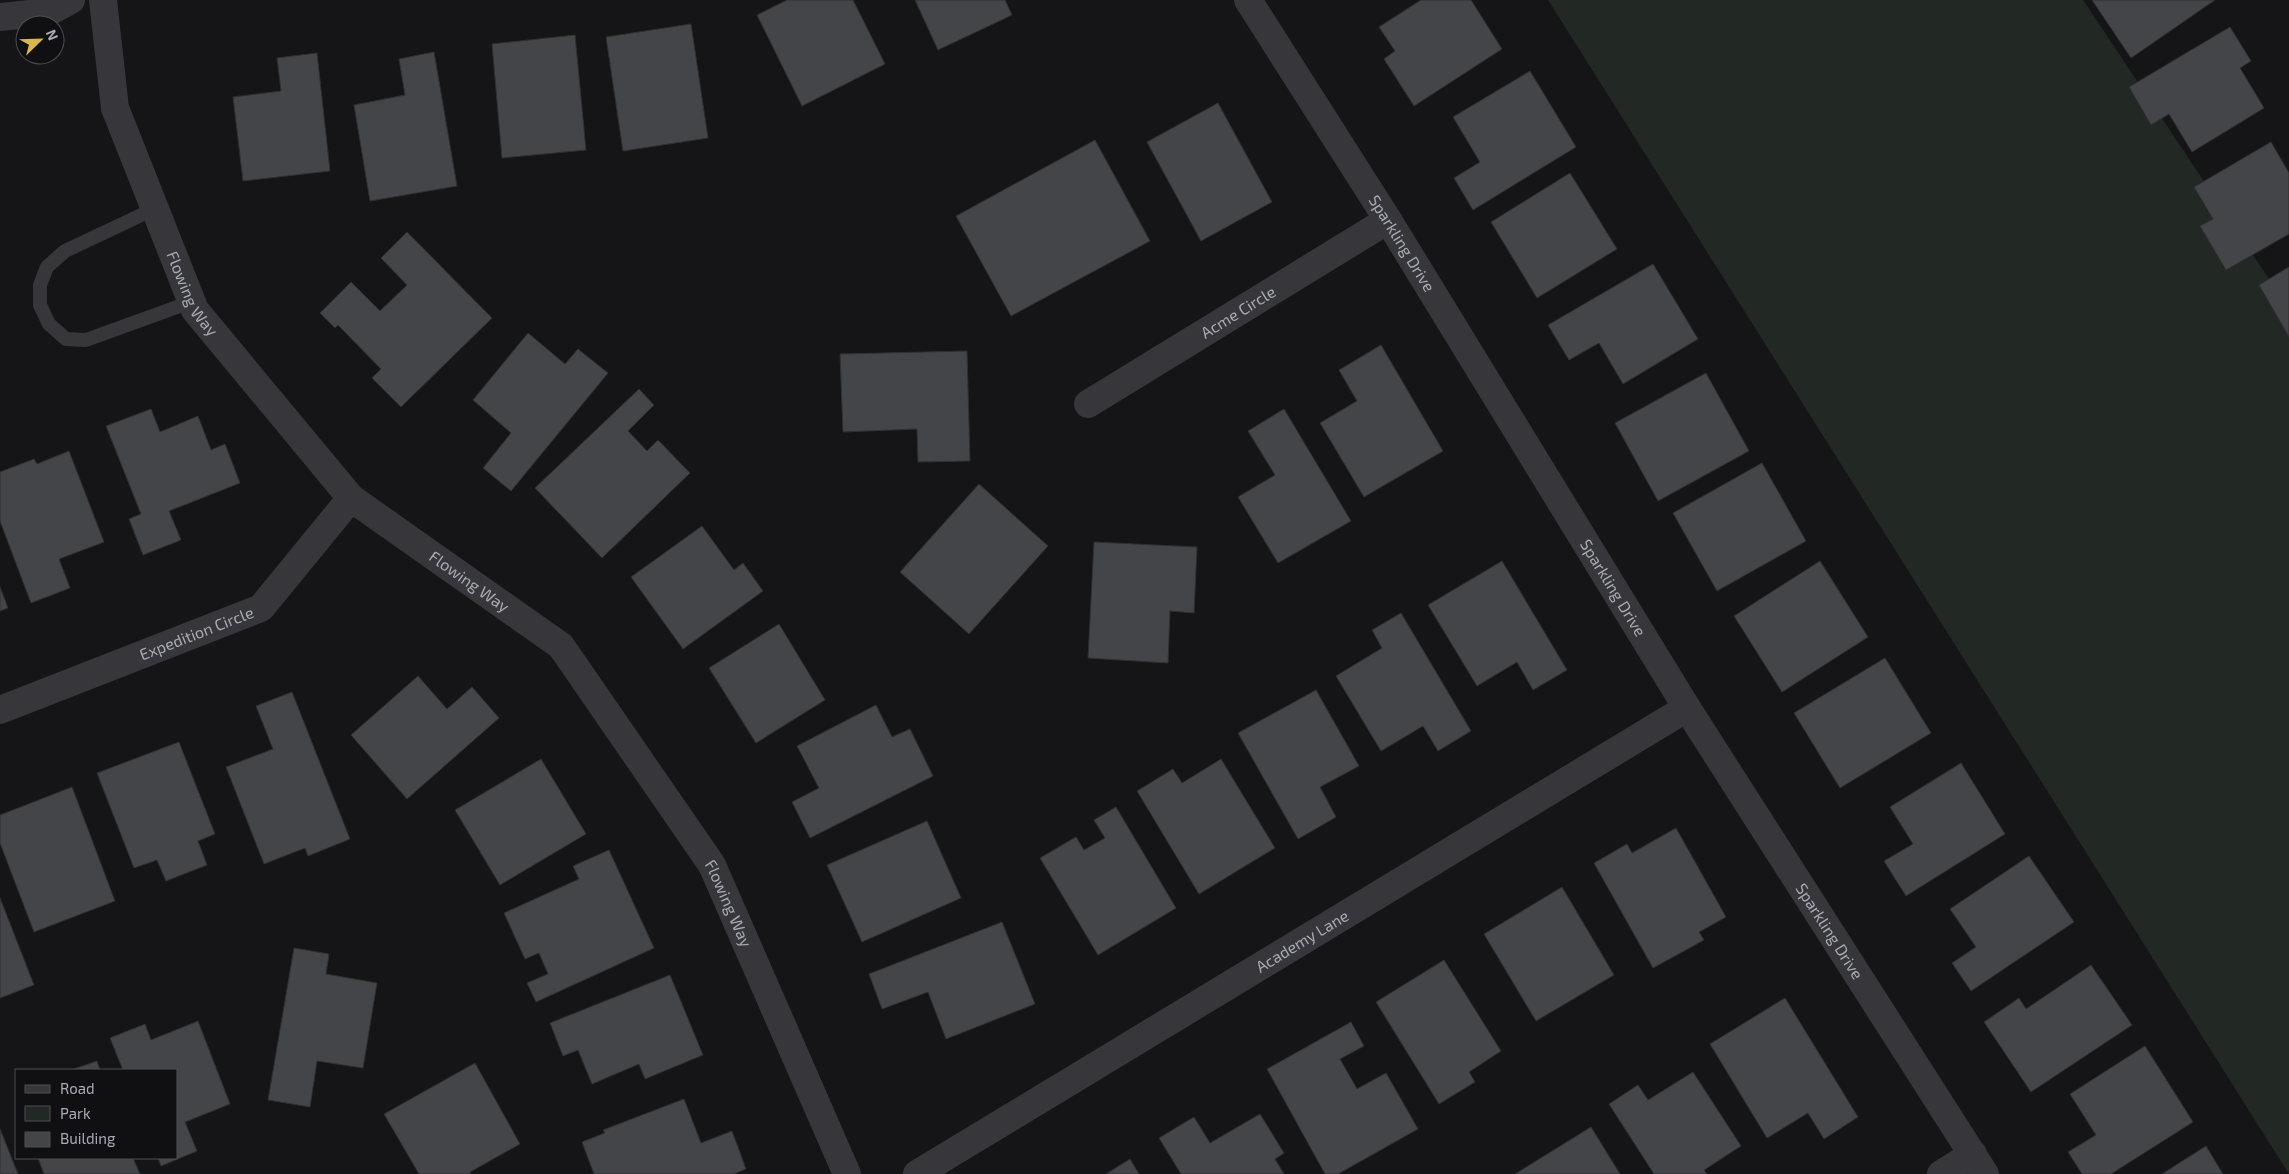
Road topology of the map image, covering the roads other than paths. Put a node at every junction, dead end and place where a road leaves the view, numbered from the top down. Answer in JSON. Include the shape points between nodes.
{"nodes":[{"id":1,"x":71,"y":0,"type":"edge"},
{"id":2,"x":103,"y":0,"type":"edge"},
{"id":3,"x":1248,"y":0,"type":"edge"},
{"id":4,"x":0,"y":17,"type":"edge"},
{"id":5,"x":154,"y":208,"type":"junction"},
{"id":6,"x":1388,"y":220,"type":"junction"},
{"id":7,"x":191,"y":302,"type":"junction"},
{"id":8,"x":1088,"y":404,"type":"dead end"},
{"id":9,"x":351,"y":498,"type":"junction"},
{"id":10,"x":1687,"y":708,"type":"junction"},
{"id":11,"x":0,"y":710,"type":"edge"},
{"id":12,"x":1979,"y":1164,"type":"edge"},
{"id":13,"x":847,"y":1174,"type":"edge"},
{"id":14,"x":917,"y":1174,"type":"edge"},
{"id":15,"x":1941,"y":1174,"type":"edge"}],
"edges":[{"from":1,"to":4,"type":"street","via":[[48,12]]},
{"from":2,"to":5,"type":"street","name":"Flowing Way","via":[[115,108]]},
{"from":3,"to":6,"type":"street","name":"Sparkling Drive"},
{"from":5,"to":7,"type":"street","name":"Flowing Way"},
{"from":5,"to":7,"type":"lane","via":[[65,251],[47,267],[40,285],[40,306],[49,324],[66,339],[86,340]]},
{"from":6,"to":8,"type":"street","name":"Acme Circle"},
{"from":6,"to":10,"type":"street","name":"Sparkling Drive"},
{"from":7,"to":9,"type":"street","name":"Flowing Way"},
{"from":9,"to":11,"type":"street","name":"Expedition Circle","via":[[261,608]]},
{"from":9,"to":13,"type":"street","name":"Flowing Way","via":[[561,646],[712,865]]},
{"from":10,"to":12,"type":"street","name":"Sparkling Drive"},
{"from":10,"to":14,"type":"street","name":"Academy Lane"},
{"from":12,"to":15,"type":"street"}]}
